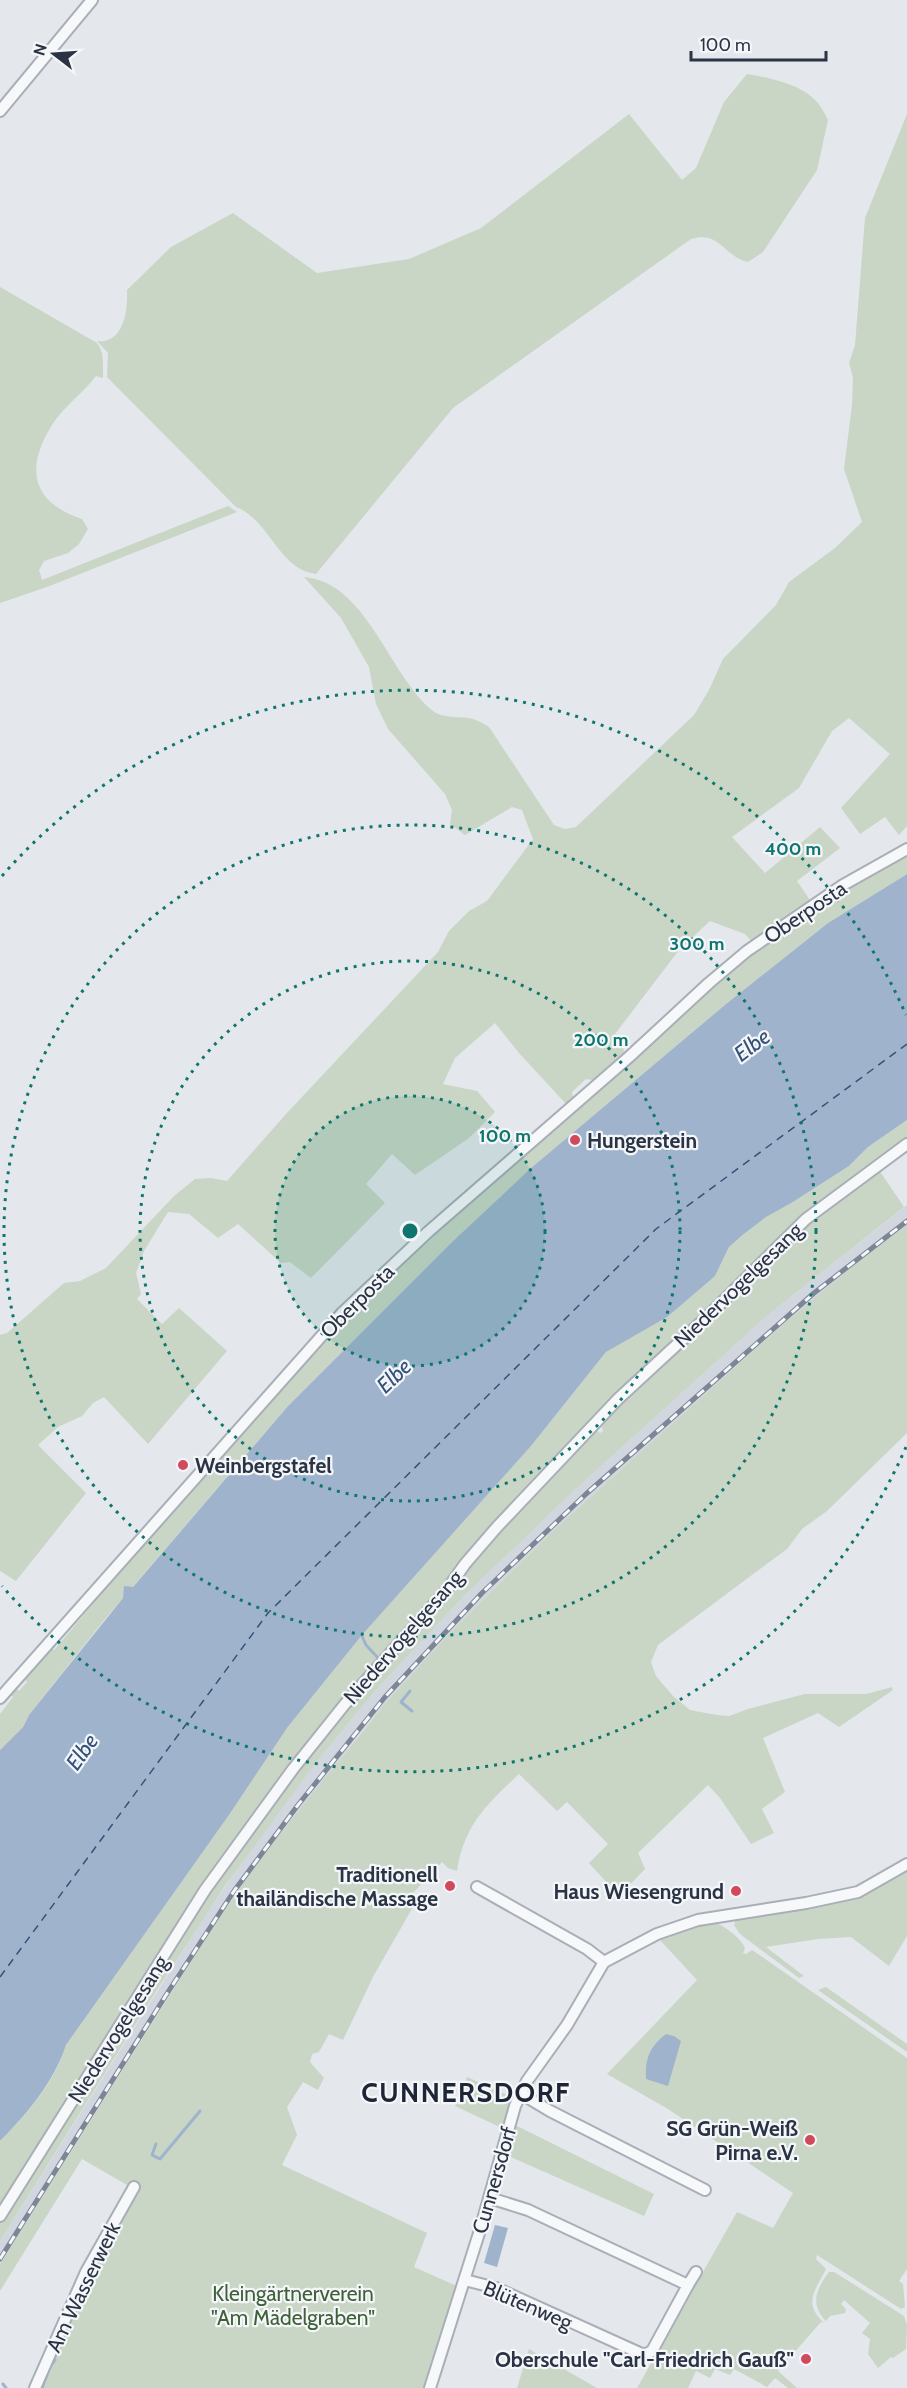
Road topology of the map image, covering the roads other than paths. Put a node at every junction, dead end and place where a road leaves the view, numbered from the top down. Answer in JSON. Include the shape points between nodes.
{"nodes":[{"id":1,"x":92,"y":0,"type":"edge"},
{"id":2,"x":0,"y":111,"type":"edge"},
{"id":3,"x":907,"y":849,"type":"edge"},
{"id":4,"x":907,"y":1144,"type":"edge"},
{"id":5,"x":0,"y":1698,"type":"edge"},
{"id":6,"x":907,"y":1864,"type":"edge"},
{"id":7,"x":477,"y":1887,"type":"dead end"},
{"id":8,"x":604,"y":1962,"type":"junction"},
{"id":9,"x":520,"y":2093,"type":"junction"},
{"id":10,"x":134,"y":2187,"type":"dead end"},
{"id":11,"x":705,"y":2190,"type":"dead end"},
{"id":12,"x":490,"y":2198,"type":"junction"},
{"id":13,"x":0,"y":2216,"type":"edge"},
{"id":14,"x":696,"y":2272,"type":"dead end"},
{"id":15,"x":465,"y":2280,"type":"junction"},
{"id":16,"x":688,"y":2285,"type":"junction"},
{"id":17,"x":35,"y":2388,"type":"edge"},
{"id":18,"x":430,"y":2388,"type":"edge"}],
"edges":[{"from":1,"to":2,"type":"street"},
{"from":3,"to":5,"type":"street","name":"Oberposta","via":[[843,885],[747,951],[428,1232],[342,1313]]},
{"from":4,"to":13,"type":"street","name":"Niedervogelgesang","via":[[806,1219],[618,1399],[497,1527],[446,1591],[345,1704],[205,1890]]},
{"from":6,"to":8,"type":"street","via":[[858,1892],[677,1926]]},
{"from":7,"to":8,"type":"street"},
{"from":8,"to":9,"type":"street","name":"Cunnersdorf"},
{"from":9,"to":11,"type":"street"},
{"from":9,"to":12,"type":"street","name":"Cunnersdorf"},
{"from":10,"to":17,"type":"street","name":"Am Wasserwerk","via":[[86,2272]]},
{"from":12,"to":15,"type":"street","name":"Cunnersdorf"},
{"from":12,"to":16,"type":"street","via":[[528,2210]]},
{"from":14,"to":16,"type":"street","name":"Blütenweg"},
{"from":15,"to":16,"type":"street","name":"Blütenweg","via":[[496,2288],[644,2355],[652,2351]]},
{"from":15,"to":18,"type":"street","name":"Cunnersdorf"}]}
